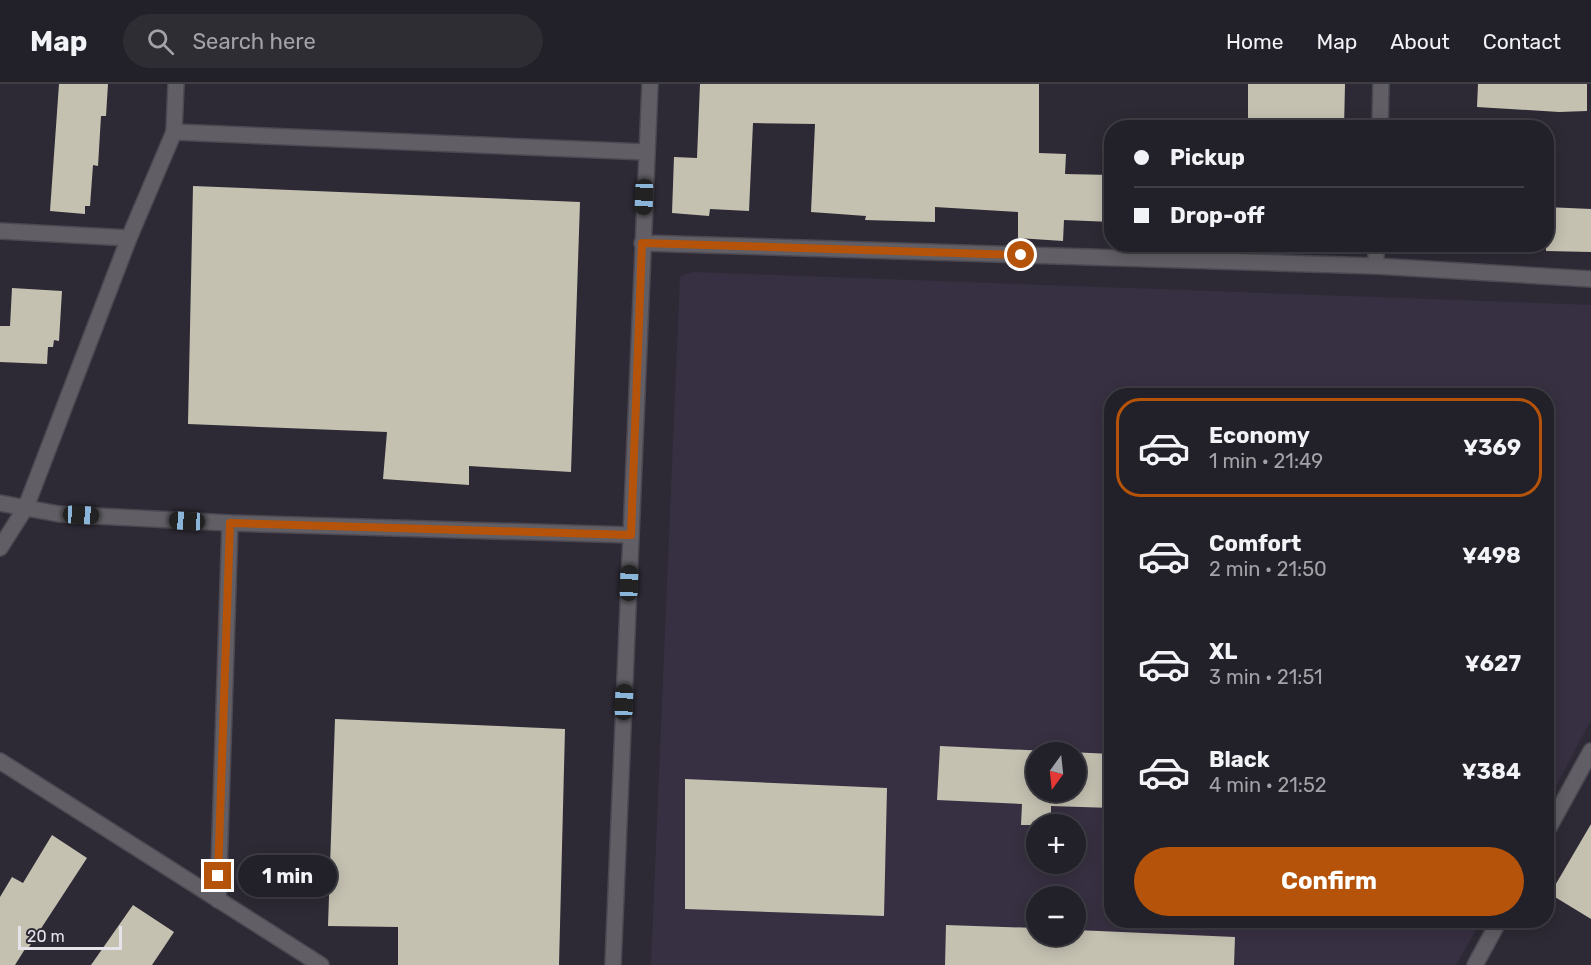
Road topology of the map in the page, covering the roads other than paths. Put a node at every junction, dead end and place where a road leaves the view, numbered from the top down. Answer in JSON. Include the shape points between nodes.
{"nodes":[{"id":1,"x":176,"y":84,"type":"edge"},
{"id":2,"x":650,"y":84,"type":"edge"},
{"id":3,"x":1381,"y":84,"type":"edge"},
{"id":4,"x":1380,"y":120,"type":"edge"},
{"id":5,"x":174,"y":132,"type":"junction"},
{"id":6,"x":646,"y":152,"type":"junction"},
{"id":7,"x":0,"y":231,"type":"edge"},
{"id":8,"x":129,"y":238,"type":"junction"},
{"id":9,"x":642,"y":243,"type":"junction"},
{"id":10,"x":1376,"y":252,"type":"edge"},
{"id":11,"x":1376,"y":266,"type":"junction"},
{"id":12,"x":1591,"y":279,"type":"edge"},
{"id":13,"x":0,"y":503,"type":"edge"},
{"id":14,"x":26,"y":507,"type":"junction"},
{"id":15,"x":230,"y":523,"type":"junction"},
{"id":16,"x":631,"y":535,"type":"junction"},
{"id":17,"x":0,"y":548,"type":"edge"},
{"id":18,"x":1591,"y":751,"type":"edge"},
{"id":19,"x":0,"y":761,"type":"edge"},
{"id":20,"x":1554,"y":818,"type":"edge"},
{"id":21,"x":218,"y":900,"type":"junction"},
{"id":22,"x":1495,"y":928,"type":"edge"},
{"id":23,"x":321,"y":965,"type":"edge"},
{"id":24,"x":613,"y":965,"type":"edge"},
{"id":25,"x":1475,"y":965,"type":"edge"}],
"edges":[{"from":1,"to":5,"type":"street"},
{"from":2,"to":6,"type":"street"},
{"from":3,"to":4,"type":"street"},
{"from":5,"to":6,"type":"street"},
{"from":5,"to":8,"type":"street"},
{"from":6,"to":9,"type":"street"},
{"from":7,"to":8,"type":"street"},
{"from":8,"to":14,"type":"street"},
{"from":9,"to":11,"type":"street"},
{"from":9,"to":16,"type":"street"},
{"from":10,"to":11,"type":"street"},
{"from":11,"to":12,"type":"street"},
{"from":13,"to":14,"type":"street"},
{"from":14,"to":15,"type":"street","via":[[59,514]]},
{"from":14,"to":17,"type":"street"},
{"from":15,"to":16,"type":"street"},
{"from":15,"to":21,"type":"street"},
{"from":16,"to":24,"type":"street"},
{"from":18,"to":20,"type":"street"},
{"from":19,"to":21,"type":"street"},
{"from":21,"to":23,"type":"street"},
{"from":22,"to":25,"type":"street"}]}
